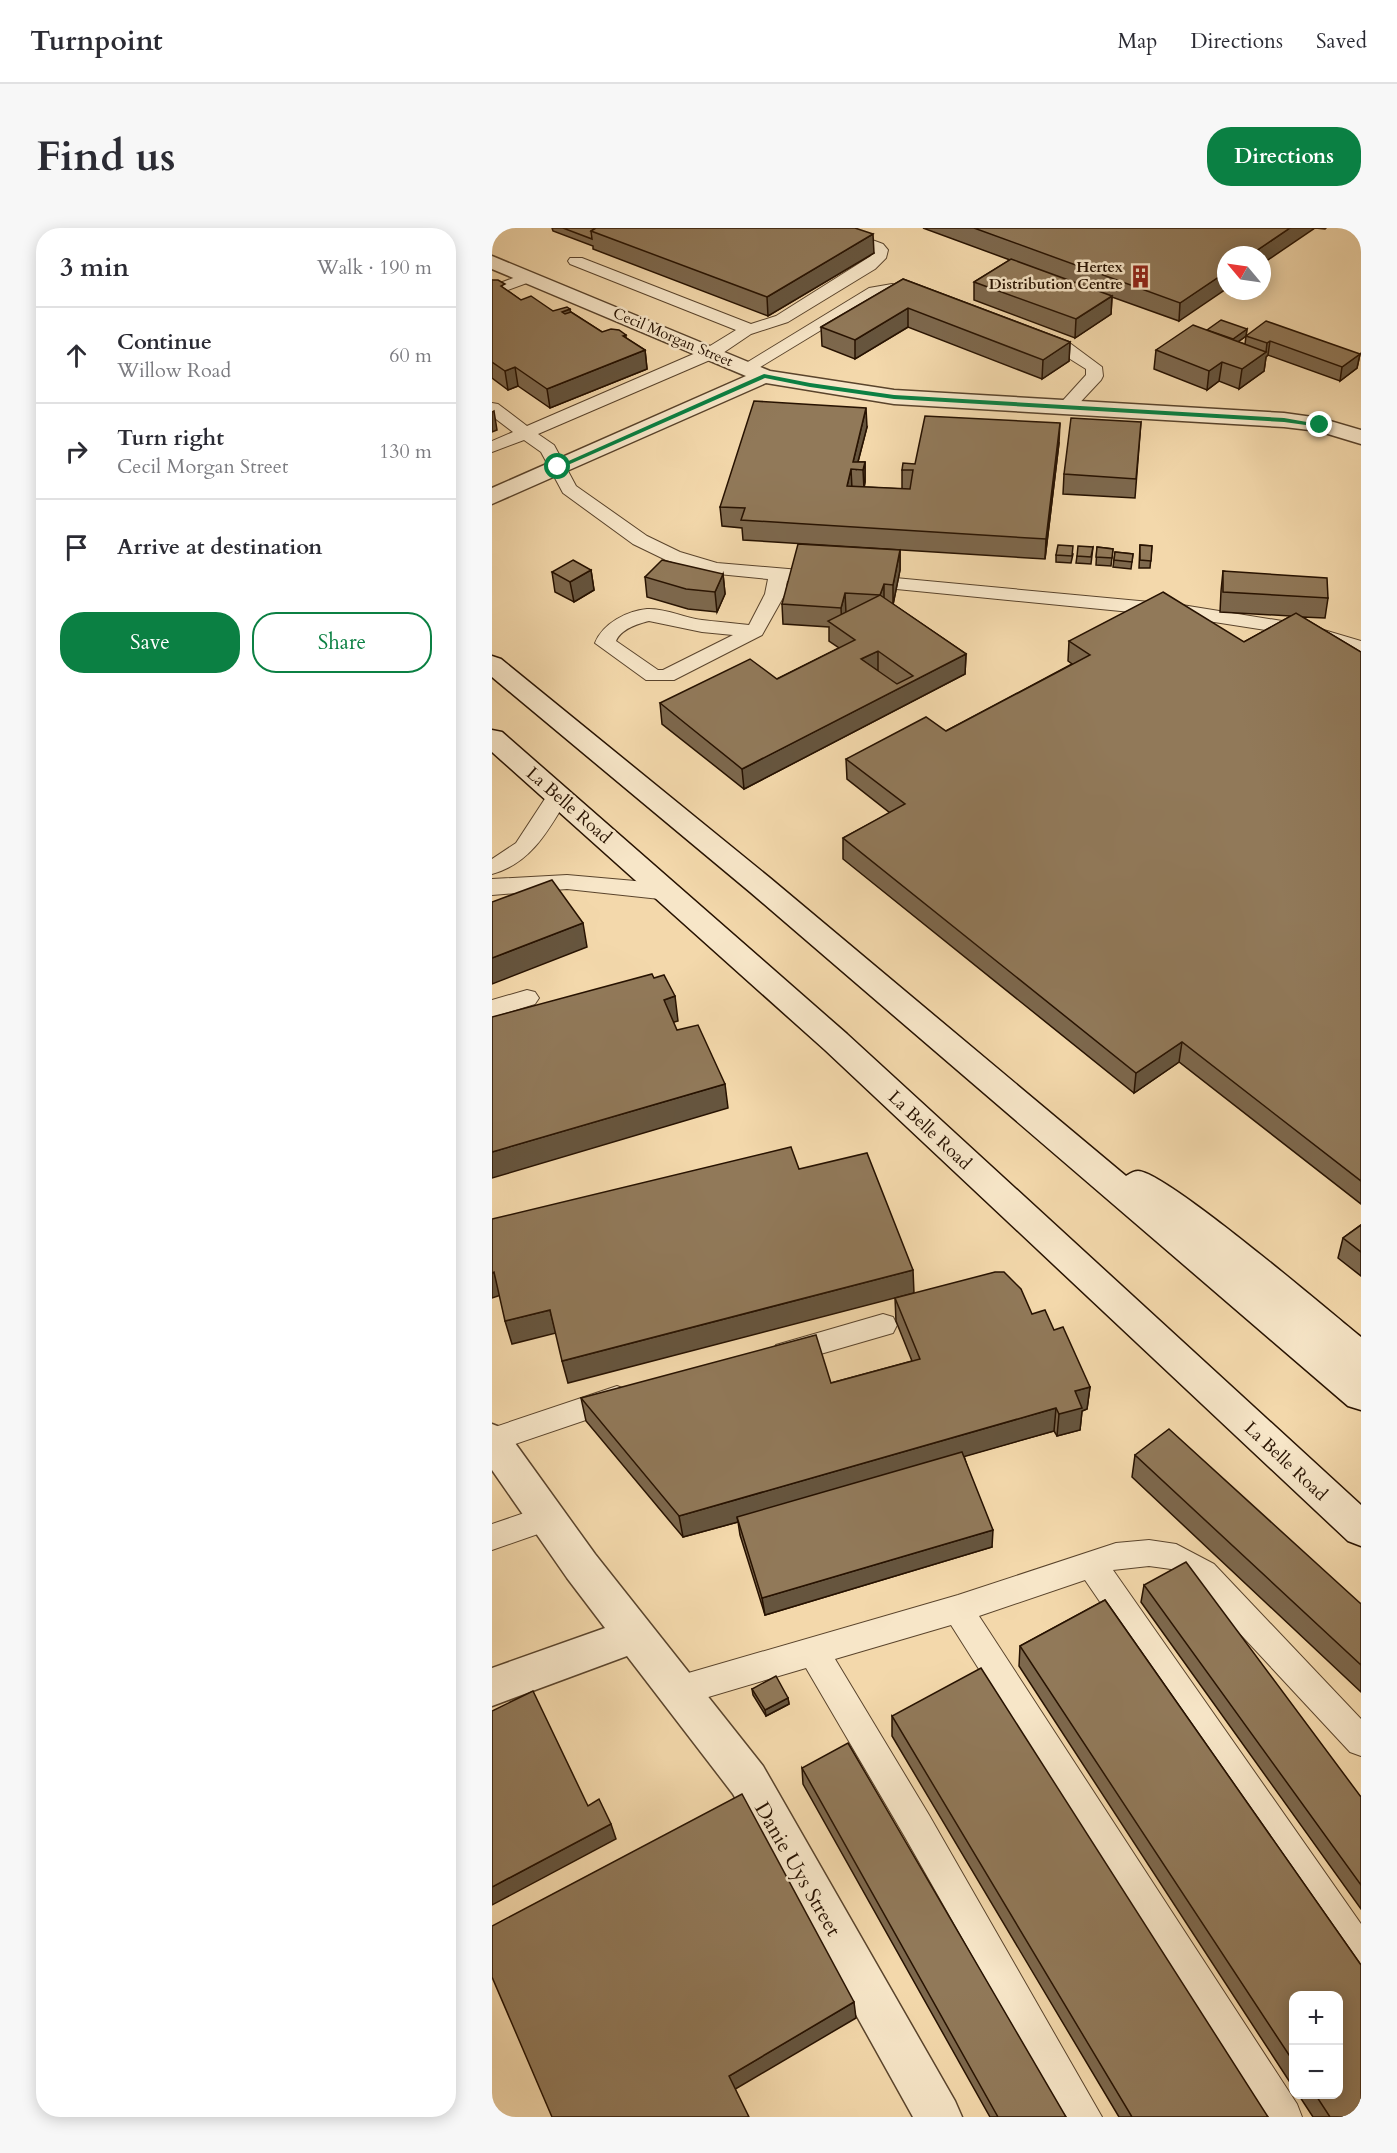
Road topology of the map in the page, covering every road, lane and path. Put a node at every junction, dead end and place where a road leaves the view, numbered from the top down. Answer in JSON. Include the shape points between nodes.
{"nodes":[{"id":1,"x":826,"y":228,"type":"edge"},
{"id":2,"x":576,"y":261,"type":"dead end"},
{"id":3,"x":492,"y":262,"type":"edge"},
{"id":4,"x":529,"y":278,"type":"junction"},
{"id":5,"x":492,"y":291,"type":"edge"},
{"id":6,"x":935,"y":300,"type":"edge"},
{"id":7,"x":749,"y":329,"type":"junction"},
{"id":8,"x":1022,"y":332,"type":"edge"},
{"id":9,"x":711,"y":353,"type":"junction"},
{"id":10,"x":755,"y":372,"type":"junction"},
{"id":11,"x":1066,"y":407,"type":"junction"},
{"id":12,"x":492,"y":408,"type":"edge"},
{"id":13,"x":1361,"y":414,"type":"edge"},
{"id":14,"x":1337,"y":430,"type":"junction"},
{"id":15,"x":527,"y":433,"type":"junction"},
{"id":16,"x":1361,"y":437,"type":"edge"},
{"id":17,"x":492,"y":447,"type":"edge"},
{"id":18,"x":558,"y":467,"type":"junction"},
{"id":19,"x":492,"y":497,"type":"edge"},
{"id":20,"x":779,"y":574,"type":"junction"},
{"id":21,"x":755,"y":631,"type":"junction"},
{"id":22,"x":1361,"y":647,"type":"edge"},
{"id":23,"x":492,"y":664,"type":"edge"},
{"id":24,"x":492,"y":738,"type":"edge"},
{"id":25,"x":558,"y":796,"type":"junction"},
{"id":26,"x":492,"y":867,"type":"edge"},
{"id":27,"x":492,"y":887,"type":"edge"},
{"id":28,"x":669,"y":892,"type":"junction"},
{"id":29,"x":527,"y":998,"type":"dead end"},
{"id":30,"x":492,"y":1009,"type":"edge"},
{"id":31,"x":1040,"y":1122,"type":"junction"},
{"id":32,"x":883,"y":1325,"type":"dead end"},
{"id":33,"x":1361,"y":1358,"type":"edge"},
{"id":34,"x":757,"y":1361,"type":"edge"},
{"id":35,"x":645,"y":1389,"type":"edge"},
{"id":36,"x":1361,"y":1395,"type":"edge"},
{"id":37,"x":492,"y":1440,"type":"edge"},
{"id":38,"x":548,"y":1518,"type":"junction"},
{"id":39,"x":1361,"y":1530,"type":"edge"},
{"id":40,"x":492,"y":1537,"type":"edge"},
{"id":41,"x":1091,"y":1564,"type":"junction"},
{"id":42,"x":958,"y":1609,"type":"junction"},
{"id":43,"x":635,"y":1635,"type":"junction"},
{"id":44,"x":814,"y":1653,"type":"junction"},
{"id":45,"x":492,"y":1687,"type":"edge"},
{"id":46,"x":678,"y":1691,"type":"junction"},
{"id":47,"x":1361,"y":1741,"type":"edge"},
{"id":48,"x":1361,"y":1953,"type":"edge"},
{"id":49,"x":939,"y":2117,"type":"edge"},
{"id":50,"x":1084,"y":2117,"type":"edge"},
{"id":51,"x":1284,"y":2117,"type":"edge"}],
"edges":[{"from":1,"to":7,"type":"lane","via":[[878,248],[878,258],[782,319]]},
{"from":2,"to":7,"type":"lane"},
{"from":3,"to":4,"type":"main road","name":"Cecil Morgan Street"},
{"from":4,"to":5,"type":"lane"},
{"from":4,"to":9,"type":"main road","name":"Cecil Morgan Street"},
{"from":6,"to":10,"type":"lane","via":[[901,290],[875,291]]},
{"from":7,"to":9,"type":"lane"},
{"from":8,"to":11,"type":"lane","via":[[1065,348],[1094,367],[1095,376]]},
{"from":9,"to":10,"type":"main road","name":"Cecil Morgan Street"},
{"from":9,"to":15,"type":"lane"},
{"from":10,"to":11,"type":"main road","name":"Cecil Morgan Street","via":[[810,385],[894,397]]},
{"from":10,"to":18,"type":"main road"},
{"from":11,"to":14,"type":"main road","name":"Cecil Morgan Street","via":[[1284,420]]},
{"from":12,"to":15,"type":"lane"},
{"from":13,"to":14,"type":"main road"},
{"from":14,"to":16,"type":"main road","name":"Cecil Morgan Street"},
{"from":15,"to":17,"type":"lane"},
{"from":15,"to":18,"type":"lane","via":[[548,449]]},
{"from":18,"to":19,"type":"main road"},
{"from":18,"to":20,"type":"lane","via":[[569,489],[640,540],[672,556],[715,569]]},
{"from":20,"to":21,"type":"lane","via":[[775,594]]},
{"from":20,"to":22,"type":"lane","via":[[1182,611],[1307,631]]},
{"from":21,"to":21,"type":"lane","via":[[699,661],[658,677],[605,643],[619,627],[649,615]]},
{"from":23,"to":31,"type":"main road"},
{"from":24,"to":25,"type":"main road","name":"La Belle Road"},
{"from":25,"to":26,"type":"lane","via":[[529,843],[510,859]]},
{"from":25,"to":28,"type":"main road","name":"La Belle Road"},
{"from":27,"to":28,"type":"lane","via":[[567,882]]},
{"from":28,"to":39,"type":"main road","name":"La Belle Road"},
{"from":29,"to":30,"type":"lane"},
{"from":31,"to":33,"type":"main road","via":[[1179,1210]]},
{"from":31,"to":36,"type":"main road"},
{"from":32,"to":34,"type":"lane"},
{"from":35,"to":37,"type":"lane"},
{"from":37,"to":38,"type":"main road","name":"Danie Uys Street"},
{"from":38,"to":40,"type":"lane"},
{"from":38,"to":43,"type":"main road","name":"Danie Uys Street"},
{"from":41,"to":42,"type":"lane"},
{"from":41,"to":47,"type":"lane","via":[[1116,1556],[1149,1553],[1176,1557],[1203,1573]]},
{"from":41,"to":48,"type":"lane"},
{"from":42,"to":44,"type":"lane"},
{"from":42,"to":51,"type":"lane"},
{"from":43,"to":45,"type":"main road"},
{"from":43,"to":46,"type":"main road","name":"Danie Uys Street"},
{"from":44,"to":46,"type":"lane"},
{"from":44,"to":50,"type":"lane"},
{"from":46,"to":49,"type":"main road","name":"Danie Uys Street","via":[[748,1780]]}]}
